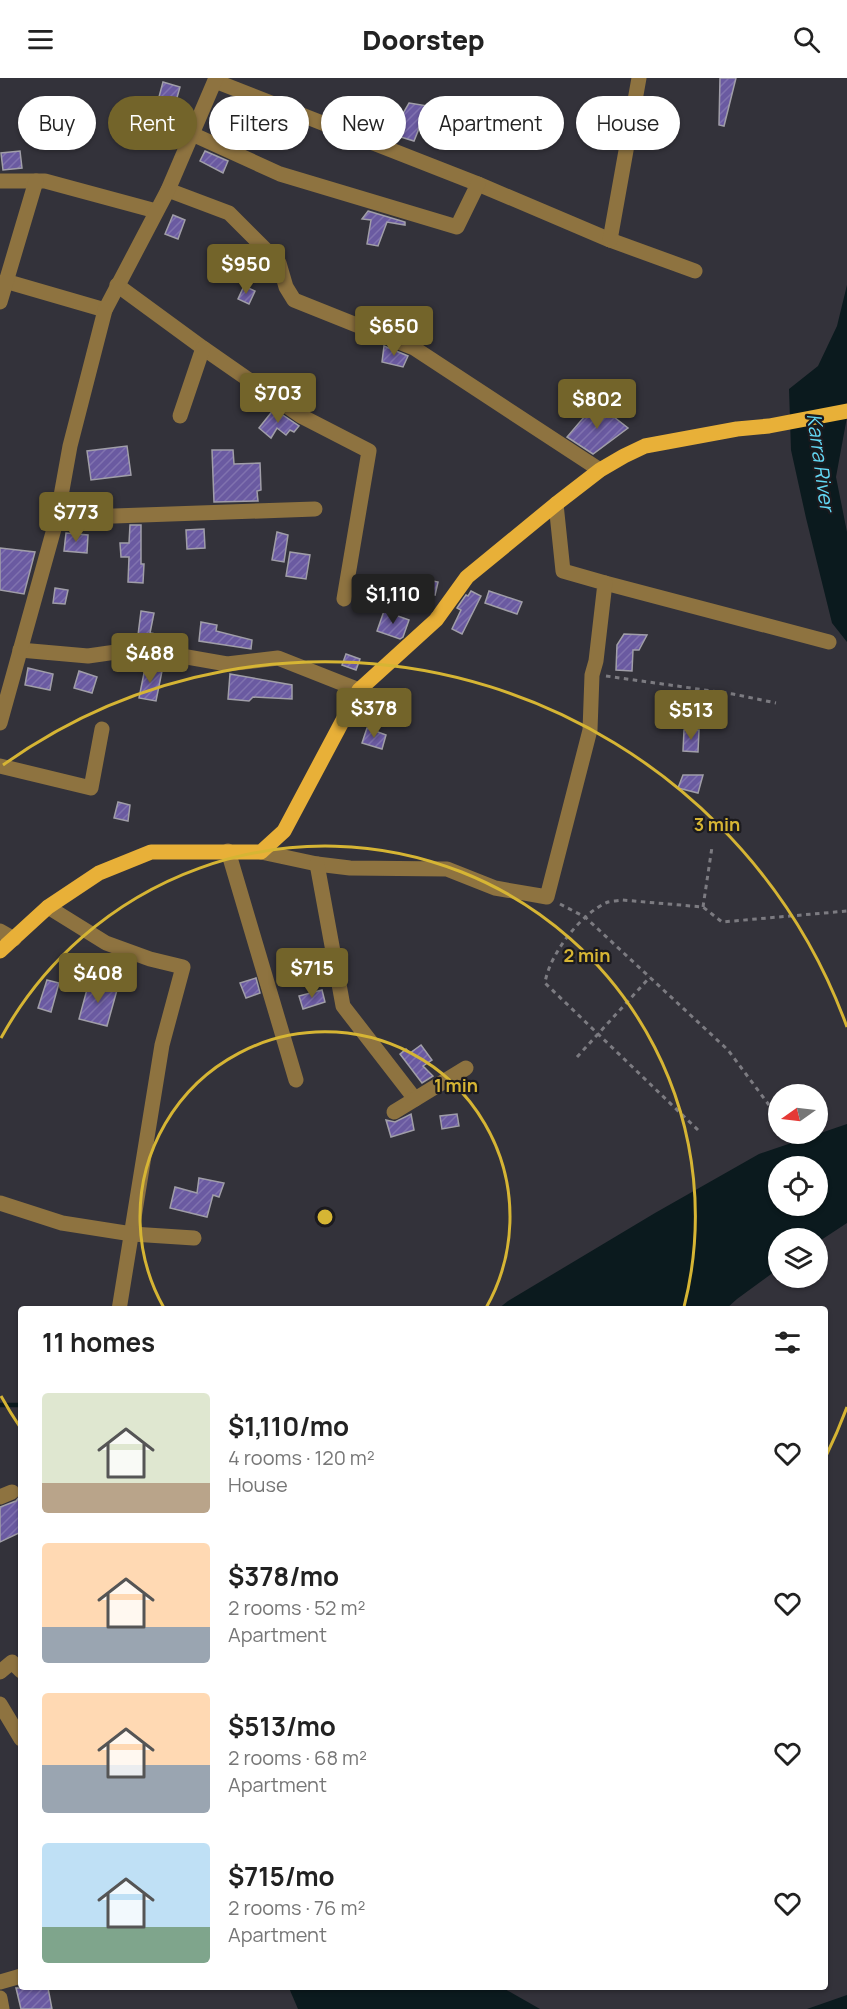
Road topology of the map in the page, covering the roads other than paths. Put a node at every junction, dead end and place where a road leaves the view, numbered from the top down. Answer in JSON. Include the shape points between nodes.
{"nodes":[{"id":1,"x":639,"y":78,"type":"edge"},
{"id":2,"x":216,"y":80,"type":"edge"},
{"id":3,"x":197,"y":123,"type":"edge"},
{"id":4,"x":197,"y":136,"type":"edge"},
{"id":5,"x":185,"y":150,"type":"edge"},
{"id":6,"x":36,"y":181,"type":"junction"},
{"id":7,"x":0,"y":182,"type":"edge"},
{"id":8,"x":478,"y":184,"type":"junction"},
{"id":9,"x":168,"y":190,"type":"junction"},
{"id":10,"x":156,"y":211,"type":"junction"},
{"id":11,"x":610,"y":240,"type":"junction"},
{"id":12,"x":695,"y":271,"type":"dead end"},
{"id":13,"x":117,"y":285,"type":"junction"},
{"id":14,"x":2,"y":292,"type":"edge"},
{"id":15,"x":105,"y":310,"type":"junction"},
{"id":16,"x":203,"y":348,"type":"junction"},
{"id":17,"x":847,"y":411,"type":"edge"},
{"id":18,"x":180,"y":416,"type":"dead end"},
{"id":19,"x":600,"y":471,"type":"junction"},
{"id":20,"x":556,"y":504,"type":"junction"},
{"id":21,"x":315,"y":509,"type":"dead end"},
{"id":22,"x":57,"y":518,"type":"junction"},
{"id":23,"x":605,"y":583,"type":"junction"},
{"id":24,"x":344,"y":599,"type":"dead end"},
{"id":25,"x":829,"y":642,"type":"dead end"},
{"id":26,"x":20,"y":650,"type":"junction"},
{"id":27,"x":359,"y":690,"type":"junction"},
{"id":28,"x":0,"y":723,"type":"edge"},
{"id":29,"x":102,"y":729,"type":"dead end"},
{"id":30,"x":0,"y":766,"type":"edge"},
{"id":31,"x":228,"y":851,"type":"junction"},
{"id":32,"x":261,"y":852,"type":"junction"},
{"id":33,"x":317,"y":864,"type":"junction"},
{"id":34,"x":48,"y":907,"type":"junction"},
{"id":35,"x":0,"y":931,"type":"edge"},
{"id":36,"x":14,"y":939,"type":"junction"},
{"id":37,"x":0,"y":951,"type":"edge"},
{"id":38,"x":466,"y":1068,"type":"dead end"},
{"id":39,"x":296,"y":1080,"type":"dead end"},
{"id":40,"x":416,"y":1099,"type":"junction"},
{"id":41,"x":394,"y":1112,"type":"dead end"},
{"id":42,"x":0,"y":1203,"type":"edge"},
{"id":43,"x":132,"y":1234,"type":"junction"},
{"id":44,"x":194,"y":1238,"type":"dead end"},
{"id":45,"x":120,"y":1306,"type":"edge"},
{"id":46,"x":18,"y":1668,"type":"edge"},
{"id":47,"x":0,"y":1672,"type":"edge"},
{"id":48,"x":0,"y":1704,"type":"edge"},
{"id":49,"x":18,"y":1734,"type":"edge"},
{"id":50,"x":18,"y":1977,"type":"edge"},
{"id":51,"x":0,"y":1983,"type":"edge"},
{"id":52,"x":0,"y":1999,"type":"edge"},
{"id":53,"x":2,"y":2009,"type":"edge"}],
"edges":[{"from":1,"to":11,"type":"street"},
{"from":2,"to":3,"type":"street"},
{"from":2,"to":8,"type":"street"},
{"from":4,"to":8,"type":"street","via":[[280,174],[457,227]]},
{"from":5,"to":9,"type":"street"},
{"from":6,"to":7,"type":"street"},
{"from":6,"to":10,"type":"street"},
{"from":6,"to":14,"type":"street"},
{"from":8,"to":11,"type":"street"},
{"from":9,"to":10,"type":"street"},
{"from":9,"to":19,"type":"street","via":[[229,213],[279,263],[294,300],[414,348]]},
{"from":10,"to":13,"type":"street"},
{"from":11,"to":12,"type":"street"},
{"from":13,"to":15,"type":"street"},
{"from":13,"to":16,"type":"street"},
{"from":14,"to":15,"type":"street"},
{"from":15,"to":22,"type":"street","via":[[70,446]]},
{"from":16,"to":18,"type":"street"},
{"from":16,"to":24,"type":"street","via":[[301,416],[369,451]]},
{"from":17,"to":19,"type":"main road","via":[[645,446]]},
{"from":19,"to":20,"type":"main road"},
{"from":20,"to":23,"type":"street","via":[[563,571]]},
{"from":20,"to":27,"type":"main road","via":[[467,577],[436,620]]},
{"from":21,"to":22,"type":"street"},
{"from":22,"to":26,"type":"street"},
{"from":23,"to":25,"type":"street"},
{"from":23,"to":33,"type":"street","via":[[592,675],[590,730],[547,897],[495,888],[447,869]]},
{"from":26,"to":27,"type":"street","via":[[88,656],[116,652],[170,654],[227,664],[278,658]]},
{"from":26,"to":28,"type":"street"},
{"from":27,"to":32,"type":"main road","via":[[284,831]]},
{"from":29,"to":30,"type":"street","via":[[91,788]]},
{"from":31,"to":32,"type":"main road"},
{"from":31,"to":34,"type":"main road","via":[[151,852],[99,873]]},
{"from":31,"to":39,"type":"street"},
{"from":32,"to":33,"type":"street"},
{"from":33,"to":40,"type":"street","via":[[343,1006]]},
{"from":34,"to":36,"type":"main road"},
{"from":34,"to":43,"type":"street","via":[[106,943],[183,967],[162,1045]]},
{"from":35,"to":36,"type":"street"},
{"from":36,"to":37,"type":"main road"},
{"from":38,"to":40,"type":"street"},
{"from":40,"to":41,"type":"street"},
{"from":42,"to":43,"type":"street","via":[[62,1223]]},
{"from":43,"to":44,"type":"street"},
{"from":43,"to":45,"type":"street"},
{"from":46,"to":47,"type":"street","via":[[12,1662]]},
{"from":48,"to":49,"type":"street"},
{"from":50,"to":51,"type":"street"},
{"from":52,"to":53,"type":"street"}]}
